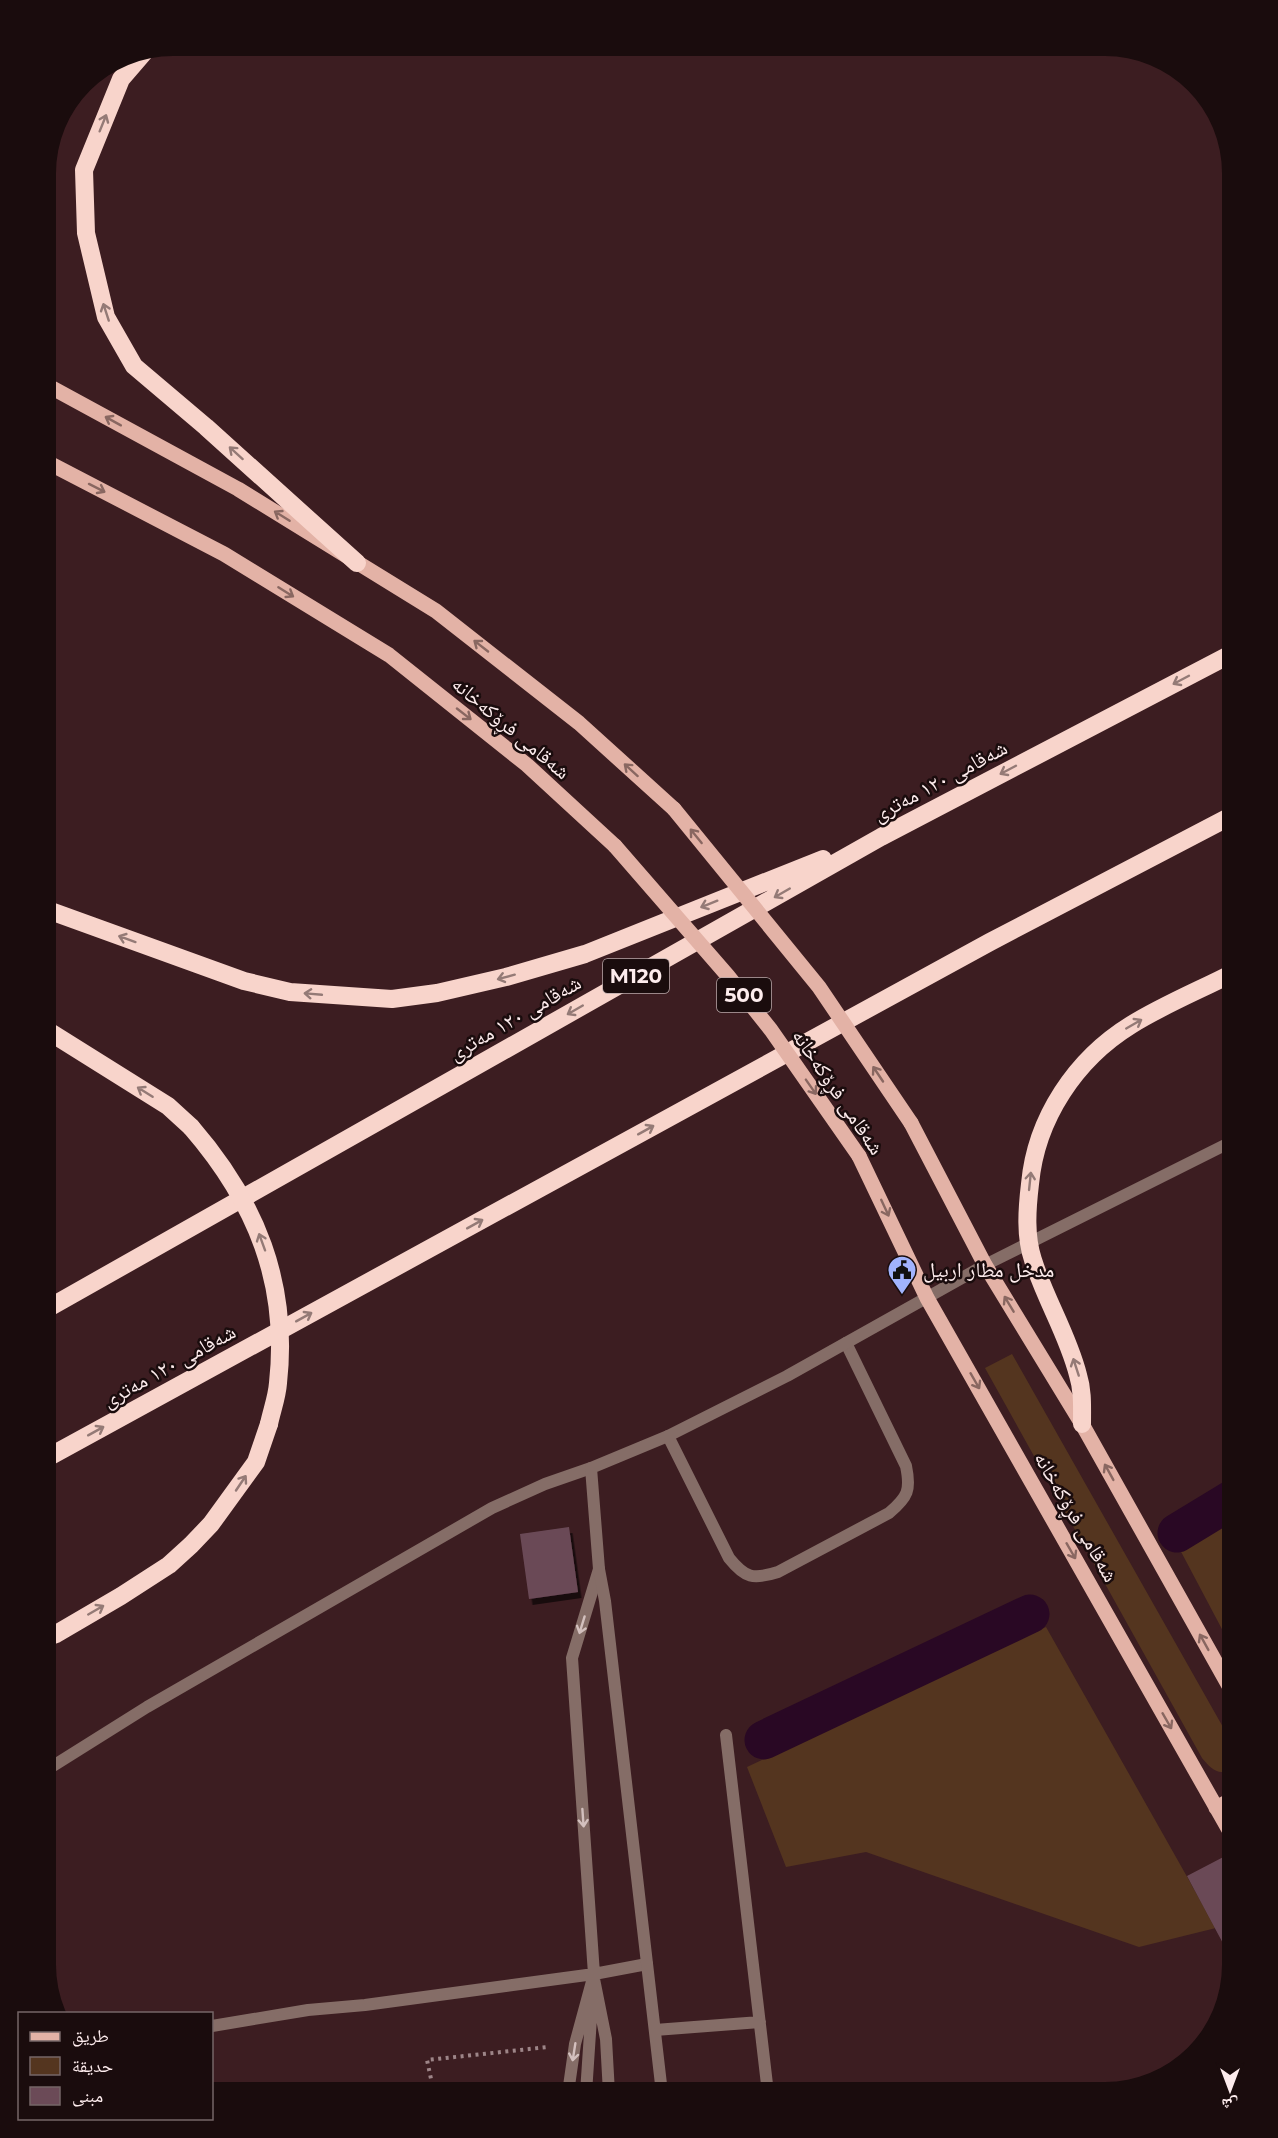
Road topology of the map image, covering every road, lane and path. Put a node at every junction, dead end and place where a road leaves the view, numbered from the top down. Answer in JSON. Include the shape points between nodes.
{"nodes":[{"id":1,"x":136,"y":62,"type":"edge"},
{"id":2,"x":56,"y":390,"type":"edge"},
{"id":3,"x":56,"y":467,"type":"edge"},
{"id":4,"x":357,"y":563,"type":"junction"},
{"id":5,"x":1222,"y":659,"type":"edge"},
{"id":6,"x":1222,"y":821,"type":"edge"},
{"id":7,"x":881,"y":837,"type":"junction"},
{"id":8,"x":56,"y":913,"type":"edge"},
{"id":9,"x":1222,"y":979,"type":"edge"},
{"id":10,"x":56,"y":1036,"type":"edge"},
{"id":11,"x":1222,"y":1146,"type":"edge"},
{"id":12,"x":1028,"y":1242,"type":"junction"},
{"id":13,"x":985,"y":1265,"type":"junction"},
{"id":14,"x":927,"y":1298,"type":"junction"},
{"id":15,"x":56,"y":1304,"type":"edge"},
{"id":16,"x":846,"y":1343,"type":"junction"},
{"id":17,"x":1082,"y":1424,"type":"junction"},
{"id":18,"x":668,"y":1436,"type":"junction"},
{"id":19,"x":56,"y":1453,"type":"edge"},
{"id":20,"x":591,"y":1468,"type":"junction"},
{"id":21,"x":599,"y":1569,"type":"junction"},
{"id":22,"x":56,"y":1634,"type":"edge"},
{"id":23,"x":1222,"y":1673,"type":"edge"},
{"id":24,"x":726,"y":1735,"type":"dead end"},
{"id":25,"x":56,"y":1764,"type":"edge"},
{"id":26,"x":1222,"y":1805,"type":"edge"},
{"id":27,"x":1216,"y":1808,"type":"junction"},
{"id":28,"x":1222,"y":1818,"type":"edge"},
{"id":29,"x":647,"y":1964,"type":"junction"},
{"id":30,"x":594,"y":1974,"type":"junction"},
{"id":31,"x":760,"y":2022,"type":"junction"},
{"id":32,"x":213,"y":2026,"type":"edge"},
{"id":33,"x":655,"y":2030,"type":"junction"},
{"id":34,"x":575,"y":2044,"type":"junction"},
{"id":35,"x":432,"y":2082,"type":"edge"},
{"id":36,"x":570,"y":2082,"type":"edge"},
{"id":37,"x":587,"y":2082,"type":"edge"},
{"id":38,"x":608,"y":2082,"type":"edge"},
{"id":39,"x":661,"y":2082,"type":"edge"},
{"id":40,"x":767,"y":2082,"type":"edge"}],
"edges":[{"from":4,"to":1,"type":"highway","one_way":true,"via":[[134,366],[106,317],[86,233],[84,170],[121,79]]},
{"from":4,"to":2,"type":"main road","name":"شەقامی فڕۆکەخانە","one_way":true,"via":[[238,489]]},
{"from":3,"to":14,"type":"main road","name":"شەقامی فڕۆکەخانە","number":"500","one_way":true,"bridge":true,"via":[[224,554],[389,655],[527,765],[615,846],[771,1030],[859,1156]]},
{"from":13,"to":4,"type":"main road","name":"شەقامی فڕۆکەخانە","one_way":true,"bridge":true,"via":[[911,1123],[819,987],[674,809],[579,723],[436,611]]},
{"from":5,"to":7,"type":"highway","name":"شەقامی ١٢٠ مەتری","number":"M120","one_way":true},
{"from":19,"to":6,"type":"highway","name":"شەقامی ١٢٠ مەتری","one_way":true,"via":[[990,942]]},
{"from":7,"to":8,"type":"highway","one_way":true,"via":[[585,954],[437,993],[392,999],[290,992],[244,981]]},
{"from":7,"to":15,"type":"highway","name":"شەقامی ١٢٠ مەتری","number":"M120","one_way":true},
{"from":12,"to":9,"type":"highway","one_way":true,"via":[[1031,1169],[1040,1134],[1077,1071],[1132,1024]]},
{"from":22,"to":10,"type":"highway","one_way":true,"bridge":true,"via":[[169,1565],[211,1524],[256,1462],[278,1386],[280,1351],[279,1316],[270,1265],[256,1226],[208,1147],[168,1107]]},
{"from":11,"to":12,"type":"street"},
{"from":12,"to":13,"type":"street"},
{"from":17,"to":12,"type":"highway","one_way":true,"via":[[1079,1376]]},
{"from":13,"to":14,"type":"street"},
{"from":17,"to":13,"type":"main road","name":"شەقامی فڕۆکەخانە","one_way":true},
{"from":14,"to":16,"type":"street"},
{"from":14,"to":27,"type":"main road","name":"شەقامی فڕۆکەخانە","one_way":true},
{"from":16,"to":18,"type":"street"},
{"from":16,"to":18,"type":"street","via":[[906,1466],[909,1484],[903,1501],[889,1513],[778,1572],[759,1578],[741,1573],[729,1558]]},
{"from":23,"to":17,"type":"main road","name":"شەقامی فڕۆکەخانە","one_way":true},
{"from":18,"to":20,"type":"street"},
{"from":20,"to":21,"type":"street"},
{"from":20,"to":25,"type":"street","via":[[492,1508],[147,1707]]},
{"from":21,"to":29,"type":"street"},
{"from":21,"to":30,"type":"street","one_way":true,"via":[[572,1658]]},
{"from":24,"to":31,"type":"street"},
{"from":26,"to":27,"type":"main road"},
{"from":27,"to":28,"type":"main road","name":"شەقامی فڕۆکەخانە"},
{"from":29,"to":30,"type":"street"},
{"from":29,"to":33,"type":"street"},
{"from":30,"to":32,"type":"street"},
{"from":30,"to":34,"type":"street"},
{"from":30,"to":37,"type":"street"},
{"from":30,"to":38,"type":"street","via":[[606,2039]]},
{"from":31,"to":33,"type":"street"},
{"from":31,"to":40,"type":"street"},
{"from":33,"to":39,"type":"street"},
{"from":34,"to":35,"type":"path","via":[[427,2060]]},
{"from":34,"to":36,"type":"street","one_way":true}]}
